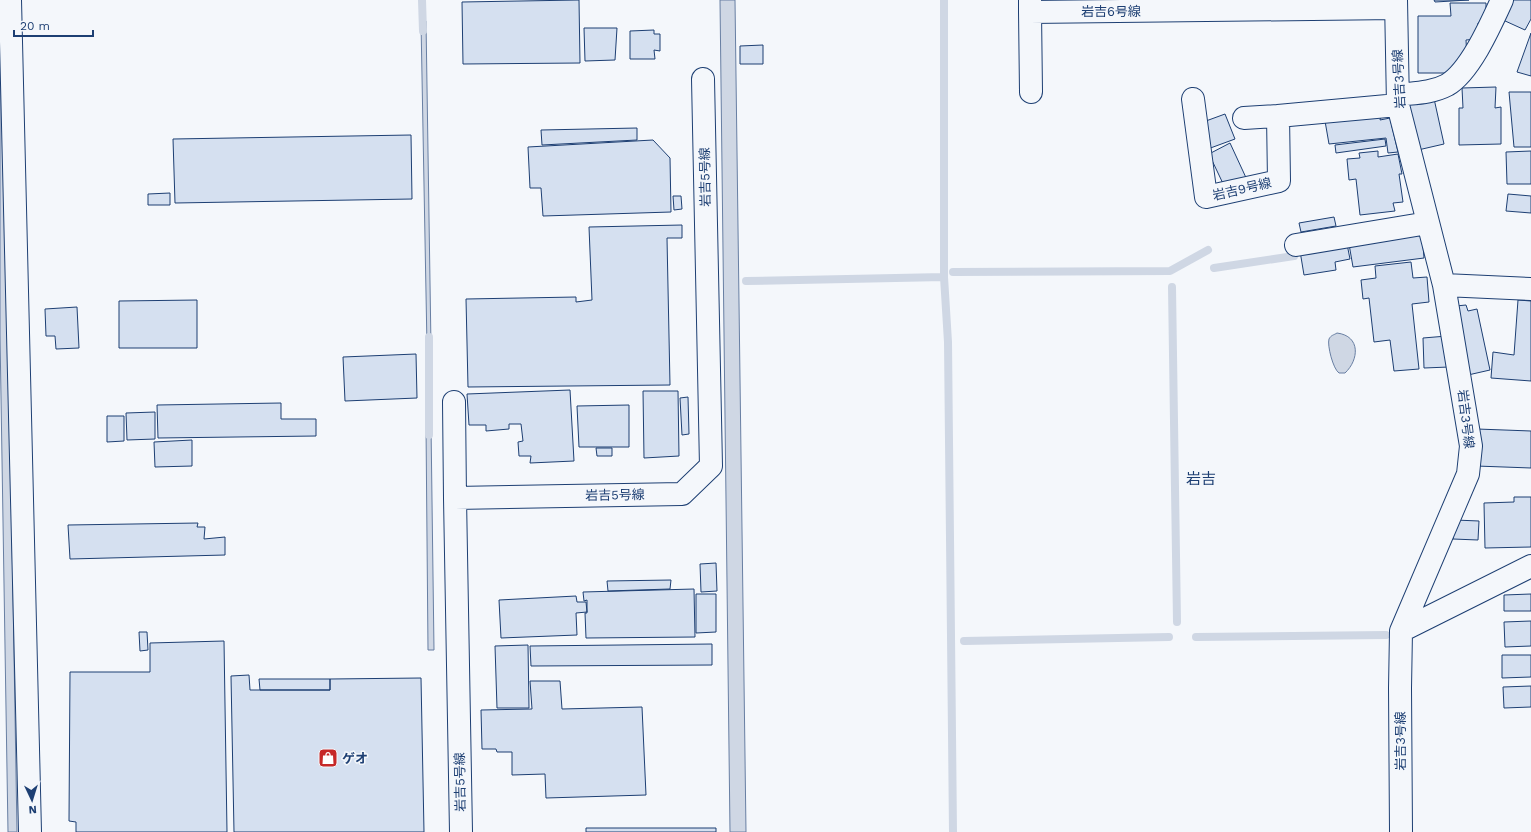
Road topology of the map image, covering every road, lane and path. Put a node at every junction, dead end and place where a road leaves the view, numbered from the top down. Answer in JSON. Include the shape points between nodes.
{"nodes":[{"id":1,"x":10,"y":0,"type":"edge"},
{"id":2,"x":1502,"y":0,"type":"edge"},
{"id":3,"x":1396,"y":4,"type":"edge"},
{"id":4,"x":1272,"y":5,"type":"edge"},
{"id":5,"x":1030,"y":6,"type":"edge"},
{"id":6,"x":1144,"y":6,"type":"edge"},
{"id":7,"x":703,"y":79,"type":"dead end"},
{"id":8,"x":1031,"y":92,"type":"dead end"},
{"id":9,"x":1193,"y":99,"type":"dead end"},
{"id":10,"x":1398,"y":100,"type":"junction"},
{"id":11,"x":1278,"y":116,"type":"junction"},
{"id":12,"x":1244,"y":118,"type":"dead end"},
{"id":13,"x":1428,"y":223,"type":"junction"},
{"id":14,"x":1296,"y":245,"type":"dead end"},
{"id":15,"x":1444,"y":285,"type":"junction"},
{"id":16,"x":1531,"y":289,"type":"edge"},
{"id":17,"x":454,"y":402,"type":"dead end"},
{"id":18,"x":455,"y":498,"type":"junction"},
{"id":19,"x":1531,"y":566,"type":"edge"},
{"id":20,"x":1401,"y":631,"type":"junction"},
{"id":21,"x":30,"y":832,"type":"edge"},
{"id":22,"x":461,"y":832,"type":"edge"},
{"id":23,"x":1401,"y":832,"type":"edge"}],
"edges":[{"from":1,"to":21,"type":"street"},
{"from":2,"to":10,"type":"street","via":[[1468,66],[1448,85]]},
{"from":3,"to":4,"type":"street","name":"岩吉6号線"},
{"from":3,"to":10,"type":"street","name":"岩吉3号線"},
{"from":4,"to":6,"type":"street","name":"岩吉6号線"},
{"from":5,"to":6,"type":"street","name":"岩吉6号線"},
{"from":5,"to":8,"type":"street"},
{"from":7,"to":18,"type":"street","name":"岩吉5号線","via":[[711,466],[682,494]]},
{"from":9,"to":11,"type":"street","name":"岩吉9号線","via":[[1206,197],[1279,181]]},
{"from":10,"to":11,"type":"street"},
{"from":10,"to":13,"type":"street","name":"岩吉3号線"},
{"from":11,"to":12,"type":"street"},
{"from":13,"to":14,"type":"street"},
{"from":13,"to":15,"type":"street","name":"岩吉3号線"},
{"from":15,"to":16,"type":"street"},
{"from":15,"to":20,"type":"street","name":"岩吉3号線","via":[[1471,446],[1468,474]]},
{"from":17,"to":18,"type":"street"},
{"from":18,"to":22,"type":"street","name":"岩吉5号線"},
{"from":19,"to":20,"type":"street"},
{"from":20,"to":23,"type":"street","name":"岩吉3号線"}]}
